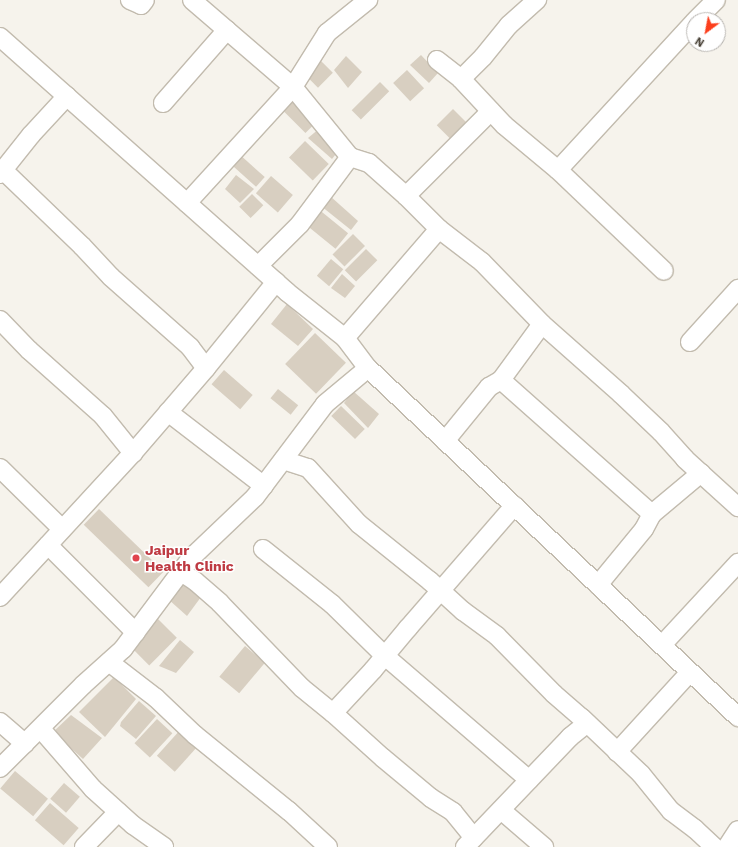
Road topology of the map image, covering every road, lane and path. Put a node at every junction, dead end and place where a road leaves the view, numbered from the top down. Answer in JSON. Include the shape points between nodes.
{"nodes":[{"id":1,"x":130,"y":0,"type":"edge"},
{"id":2,"x":145,"y":0,"type":"edge"},
{"id":3,"x":192,"y":0,"type":"edge"},
{"id":4,"x":537,"y":0,"type":"edge"},
{"id":5,"x":716,"y":0,"type":"edge"},
{"id":6,"x":359,"y":2,"type":"edge"},
{"id":7,"x":704,"y":12,"type":"edge"},
{"id":8,"x":227,"y":30,"type":"junction"},
{"id":9,"x":686,"y":31,"type":"edge"},
{"id":10,"x":0,"y":37,"type":"edge"},
{"id":11,"x":437,"y":60,"type":"dead end"},
{"id":12,"x":461,"y":79,"type":"junction"},
{"id":13,"x":293,"y":87,"type":"junction"},
{"id":14,"x":67,"y":96,"type":"junction"},
{"id":15,"x":163,"y":103,"type":"dead end"},
{"id":16,"x":491,"y":111,"type":"junction"},
{"id":17,"x":350,"y":157,"type":"junction"},
{"id":18,"x":558,"y":170,"type":"junction"},
{"id":19,"x":1,"y":172,"type":"edge"},
{"id":20,"x":406,"y":196,"type":"junction"},
{"id":21,"x":187,"y":202,"type":"junction"},
{"id":22,"x":439,"y":229,"type":"junction"},
{"id":23,"x":258,"y":266,"type":"junction"},
{"id":24,"x":664,"y":271,"type":"dead end"},
{"id":25,"x":276,"y":282,"type":"junction"},
{"id":26,"x":738,"y":288,"type":"edge"},
{"id":27,"x":0,"y":320,"type":"edge"},
{"id":28,"x":542,"y":324,"type":"junction"},
{"id":29,"x":345,"y":338,"type":"junction"},
{"id":30,"x":690,"y":342,"type":"dead end"},
{"id":31,"x":206,"y":368,"type":"junction"},
{"id":32,"x":368,"y":368,"type":"junction"},
{"id":33,"x":501,"y":380,"type":"junction"},
{"id":34,"x":168,"y":412,"type":"junction"},
{"id":35,"x":445,"y":441,"type":"junction"},
{"id":36,"x":133,"y":453,"type":"junction"},
{"id":37,"x":283,"y":460,"type":"junction"},
{"id":38,"x":0,"y":468,"type":"edge"},
{"id":39,"x":701,"y":473,"type":"junction"},
{"id":40,"x":264,"y":486,"type":"junction"},
{"id":41,"x":514,"y":506,"type":"junction"},
{"id":42,"x":738,"y":507,"type":"edge"},
{"id":43,"x":652,"y":514,"type":"junction"},
{"id":44,"x":62,"y":529,"type":"junction"},
{"id":45,"x":48,"y":545,"type":"junction"},
{"id":46,"x":263,"y":549,"type":"dead end"},
{"id":47,"x":738,"y":563,"type":"edge"},
{"id":48,"x":181,"y":572,"type":"junction"},
{"id":49,"x":598,"y":585,"type":"junction"},
{"id":50,"x":441,"y":591,"type":"junction"},
{"id":51,"x":0,"y":597,"type":"edge"},
{"id":52,"x":136,"y":633,"type":"junction"},
{"id":53,"x":662,"y":645,"type":"junction"},
{"id":54,"x":385,"y":656,"type":"junction"},
{"id":55,"x":109,"y":662,"type":"junction"},
{"id":56,"x":690,"y":672,"type":"junction"},
{"id":57,"x":334,"y":713,"type":"junction"},
{"id":58,"x":738,"y":717,"type":"edge"},
{"id":59,"x":0,"y":722,"type":"edge"},
{"id":60,"x":587,"y":723,"type":"junction"},
{"id":61,"x":41,"y":729,"type":"junction"},
{"id":62,"x":24,"y":744,"type":"junction"},
{"id":63,"x":617,"y":752,"type":"junction"},
{"id":64,"x":0,"y":768,"type":"edge"},
{"id":65,"x":529,"y":780,"type":"junction"},
{"id":66,"x":501,"y":810,"type":"junction"},
{"id":67,"x":118,"y":812,"type":"junction"},
{"id":68,"x":738,"y":830,"type":"edge"},
{"id":69,"x":469,"y":842,"type":"edge"},
{"id":70,"x":84,"y":847,"type":"edge"},
{"id":71,"x":164,"y":847,"type":"edge"},
{"id":72,"x":328,"y":847,"type":"edge"},
{"id":73,"x":544,"y":847,"type":"edge"},
{"id":74,"x":714,"y":847,"type":"edge"},
{"id":75,"x":727,"y":847,"type":"edge"}],
"edges":[{"from":1,"to":2,"type":"street","via":[[141,5]]},
{"from":3,"to":8,"type":"street"},
{"from":4,"to":12,"type":"street","via":[[509,25]]},
{"from":5,"to":7,"type":"street"},
{"from":6,"to":13,"type":"street","via":[[327,33]]},
{"from":8,"to":13,"type":"street"},
{"from":8,"to":15,"type":"street"},
{"from":9,"to":18,"type":"street"},
{"from":10,"to":14,"type":"street"},
{"from":11,"to":12,"type":"street"},
{"from":12,"to":16,"type":"street"},
{"from":13,"to":17,"type":"street"},
{"from":13,"to":21,"type":"street"},
{"from":14,"to":19,"type":"street"},
{"from":14,"to":21,"type":"street"},
{"from":16,"to":18,"type":"street"},
{"from":16,"to":20,"type":"street"},
{"from":17,"to":20,"type":"street","via":[[369,163]]},
{"from":17,"to":23,"type":"street","via":[[300,224]]},
{"from":18,"to":24,"type":"street"},
{"from":19,"to":31,"type":"street","via":[[190,347]]},
{"from":20,"to":22,"type":"street"},
{"from":21,"to":23,"type":"street"},
{"from":22,"to":28,"type":"street","via":[[482,262]]},
{"from":22,"to":29,"type":"street"},
{"from":23,"to":25,"type":"street"},
{"from":25,"to":29,"type":"street"},
{"from":25,"to":31,"type":"street"},
{"from":26,"to":30,"type":"street"},
{"from":27,"to":36,"type":"street","via":[[29,350],[103,416]]},
{"from":28,"to":33,"type":"street"},
{"from":28,"to":39,"type":"street","via":[[621,394]]},
{"from":29,"to":32,"type":"street"},
{"from":31,"to":34,"type":"street"},
{"from":32,"to":35,"type":"street"},
{"from":32,"to":37,"type":"street","via":[[325,404]]},
{"from":33,"to":35,"type":"street","via":[[489,387]]},
{"from":33,"to":43,"type":"street"},
{"from":34,"to":36,"type":"street"},
{"from":34,"to":40,"type":"street"},
{"from":35,"to":41,"type":"street"},
{"from":36,"to":44,"type":"street"},
{"from":37,"to":40,"type":"street"},
{"from":37,"to":50,"type":"street","via":[[308,468],[359,524]]},
{"from":38,"to":44,"type":"street"},
{"from":39,"to":42,"type":"street"},
{"from":39,"to":43,"type":"street"},
{"from":40,"to":48,"type":"street"},
{"from":41,"to":49,"type":"street"},
{"from":41,"to":50,"type":"street"},
{"from":43,"to":49,"type":"street","via":[[644,529]]},
{"from":44,"to":45,"type":"street"},
{"from":45,"to":51,"type":"street"},
{"from":45,"to":52,"type":"street"},
{"from":46,"to":54,"type":"street","via":[[332,604]]},
{"from":47,"to":53,"type":"street"},
{"from":48,"to":52,"type":"street"},
{"from":48,"to":57,"type":"street","via":[[220,603],[302,688]]},
{"from":49,"to":53,"type":"street"},
{"from":50,"to":54,"type":"street"},
{"from":50,"to":60,"type":"street","via":[[497,636],[554,694]]},
{"from":52,"to":55,"type":"street","via":[[123,650]]},
{"from":53,"to":56,"type":"street"},
{"from":54,"to":57,"type":"street"},
{"from":54,"to":65,"type":"street"},
{"from":55,"to":61,"type":"street"},
{"from":55,"to":72,"type":"street","via":[[156,698],[195,735],[284,806]]},
{"from":56,"to":58,"type":"street"},
{"from":56,"to":63,"type":"street"},
{"from":57,"to":69,"type":"street","via":[[431,798],[453,812]]},
{"from":59,"to":62,"type":"street"},
{"from":60,"to":63,"type":"street"},
{"from":60,"to":65,"type":"street"},
{"from":61,"to":62,"type":"street"},
{"from":61,"to":67,"type":"street","via":[[93,789]]},
{"from":62,"to":64,"type":"street"},
{"from":63,"to":74,"type":"street","via":[[641,774],[671,811]]},
{"from":65,"to":66,"type":"street"},
{"from":66,"to":69,"type":"street"},
{"from":66,"to":73,"type":"street"},
{"from":67,"to":70,"type":"street"},
{"from":67,"to":71,"type":"street"},
{"from":68,"to":75,"type":"street"}]}
